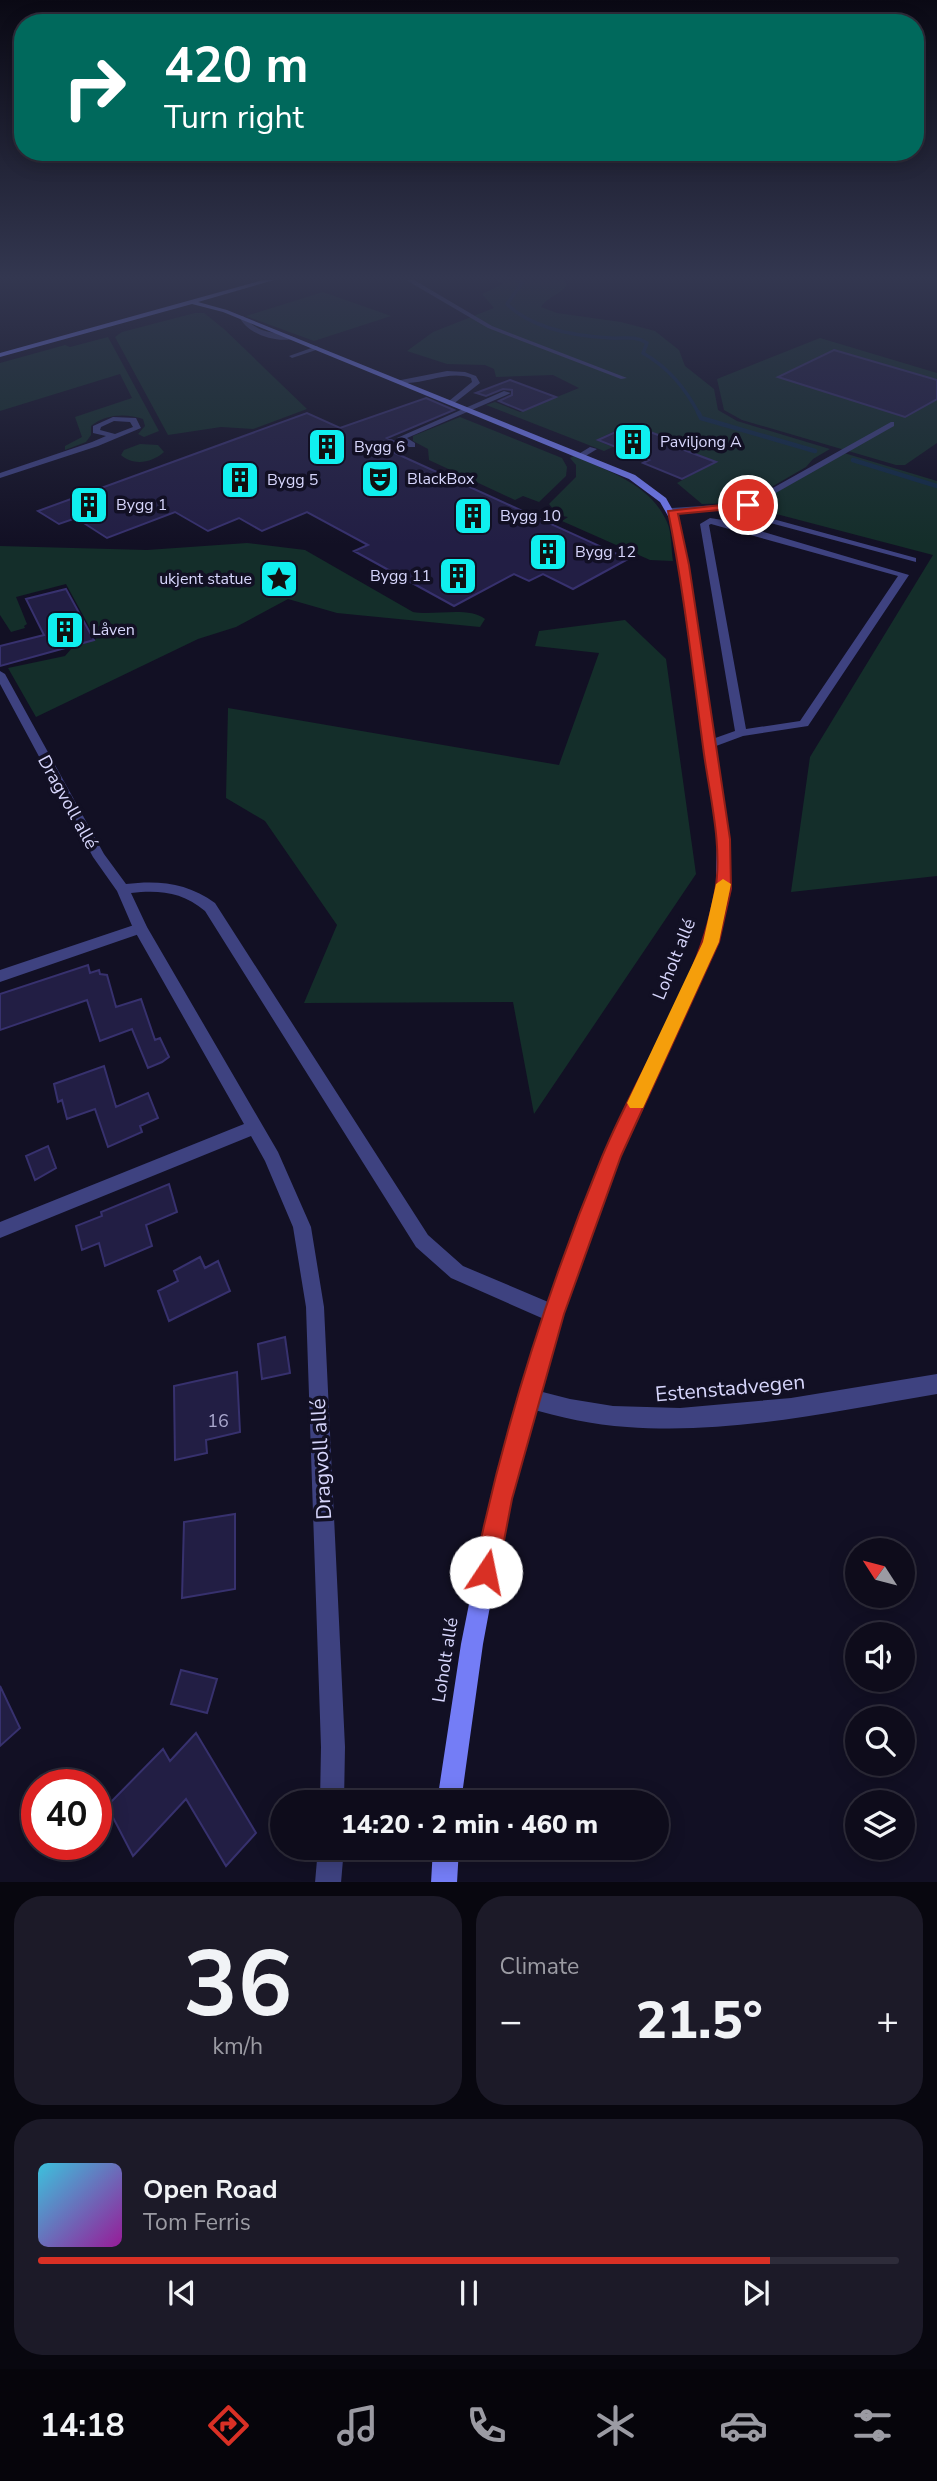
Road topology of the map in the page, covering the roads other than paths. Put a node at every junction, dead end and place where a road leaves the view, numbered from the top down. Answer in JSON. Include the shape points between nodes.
{"nodes":[{"id":1,"x":367,"y":368,"type":"edge"},
{"id":2,"x":594,"y":368,"type":"edge"},
{"id":3,"x":623,"y":379,"type":"dead end"},
{"id":4,"x":400,"y":381,"type":"junction"},
{"id":5,"x":507,"y":393,"type":"dead end"},
{"id":6,"x":452,"y":403,"type":"junction"},
{"id":7,"x":468,"y":410,"type":"junction"},
{"id":8,"x":891,"y":424,"type":"dead end"},
{"id":9,"x":111,"y":436,"type":"junction"},
{"id":10,"x":411,"y":445,"type":"dead end"},
{"id":11,"x":0,"y":476,"type":"edge"},
{"id":12,"x":725,"y":508,"type":"junction"},
{"id":13,"x":673,"y":511,"type":"junction"},
{"id":14,"x":913,"y":560,"type":"dead end"},
{"id":15,"x":0,"y":674,"type":"edge"},
{"id":16,"x":741,"y":733,"type":"junction"},
{"id":17,"x":708,"y":745,"type":"junction"},
{"id":18,"x":123,"y":889,"type":"junction"},
{"id":19,"x":139,"y":928,"type":"junction"},
{"id":20,"x":0,"y":976,"type":"edge"},
{"id":21,"x":255,"y":1127,"type":"junction"},
{"id":22,"x":0,"y":1230,"type":"edge"},
{"id":23,"x":553,"y":1314,"type":"junction"},
{"id":24,"x":937,"y":1384,"type":"edge"},
{"id":25,"x":527,"y":1398,"type":"junction"},
{"id":26,"x":332,"y":1790,"type":"edge"},
{"id":27,"x":451,"y":1790,"type":"edge"},
{"id":28,"x":330,"y":1860,"type":"edge"},
{"id":29,"x":445,"y":1860,"type":"edge"},
{"id":30,"x":328,"y":1882,"type":"edge"},
{"id":31,"x":444,"y":1882,"type":"edge"}],
"edges":[{"from":1,"to":4,"type":"street"},
{"from":2,"to":3,"type":"street"},
{"from":4,"to":6,"type":"street"},
{"from":4,"to":6,"type":"street","via":[[455,373],[474,377],[476,383]]},
{"from":5,"to":7,"type":"street"},
{"from":6,"to":7,"type":"street"},
{"from":7,"to":10,"type":"street","via":[[401,438]]},
{"from":7,"to":13,"type":"street","via":[[587,452],[640,481]]},
{"from":8,"to":12,"type":"street","via":[[752,503]]},
{"from":9,"to":9,"type":"street","via":[[95,429],[113,419],[133,420],[138,425],[128,433]]},
{"from":9,"to":11,"type":"street"},
{"from":12,"to":13,"type":"street"},
{"from":12,"to":14,"type":"street"},
{"from":13,"to":17,"type":"street","name":"Loholt allé"},
{"from":15,"to":18,"type":"street","name":"Dragvoll allé","via":[[99,857]]},
{"from":16,"to":16,"type":"street","via":[[804,724],[904,575],[720,522],[704,524]]},
{"from":16,"to":17,"type":"street"},
{"from":17,"to":23,"type":"street","name":"Loholt allé","via":[[723,839],[723,889],[711,942],[612,1156]]},
{"from":18,"to":19,"type":"street","name":"Dragvoll allé"},
{"from":18,"to":23,"type":"street","via":[[164,886],[210,907],[422,1241],[457,1272]]},
{"from":19,"to":20,"type":"street"},
{"from":19,"to":21,"type":"street","name":"Dragvoll allé"},
{"from":21,"to":22,"type":"street"},
{"from":21,"to":26,"type":"street","name":"Dragvoll allé","via":[[302,1227],[315,1307]]},
{"from":23,"to":25,"type":"street","name":"Loholt allé"},
{"from":24,"to":25,"type":"street","name":"Estenstadvegen","via":[[735,1414],[645,1418],[599,1415]]},
{"from":25,"to":27,"type":"street","name":"Loholt allé","via":[[500,1499]]},
{"from":28,"to":30,"type":"street"},
{"from":29,"to":31,"type":"street"}]}
